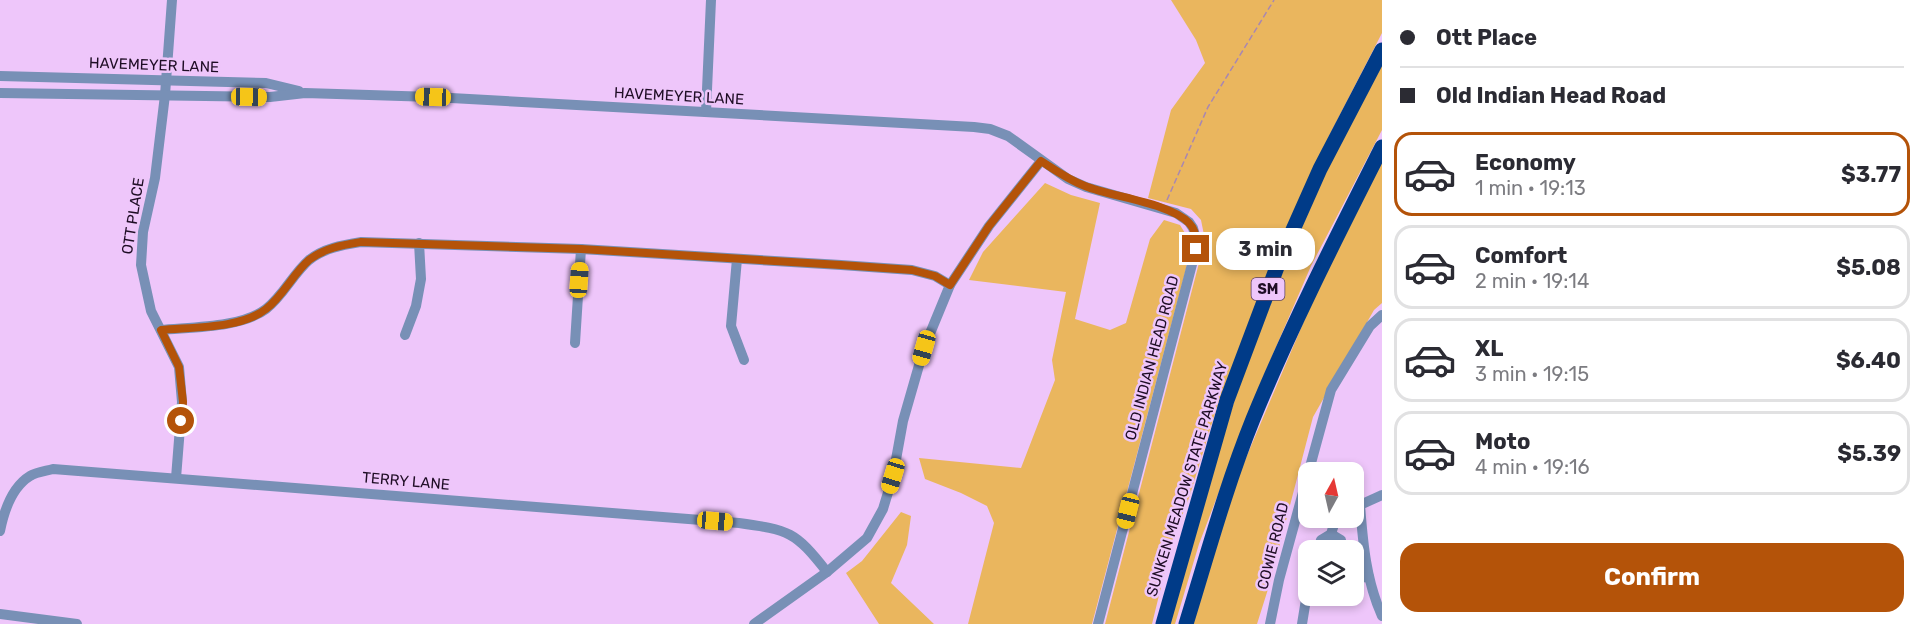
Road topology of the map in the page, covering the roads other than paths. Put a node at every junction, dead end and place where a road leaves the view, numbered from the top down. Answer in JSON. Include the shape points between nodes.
{"nodes":[{"id":1,"x":172,"y":0,"type":"edge"},
{"id":2,"x":711,"y":0,"type":"edge"},
{"id":3,"x":1382,"y":50,"type":"edge"},
{"id":4,"x":0,"y":76,"type":"edge"},
{"id":5,"x":165,"y":80,"type":"junction"},
{"id":6,"x":0,"y":93,"type":"edge"},
{"id":7,"x":305,"y":93,"type":"junction"},
{"id":8,"x":165,"y":95,"type":"junction"},
{"id":9,"x":706,"y":112,"type":"junction"},
{"id":10,"x":1382,"y":147,"type":"edge"},
{"id":11,"x":1041,"y":161,"type":"junction"},
{"id":12,"x":419,"y":243,"type":"junction"},
{"id":13,"x":581,"y":249,"type":"junction"},
{"id":14,"x":737,"y":259,"type":"junction"},
{"id":15,"x":950,"y":285,"type":"junction"},
{"id":16,"x":1382,"y":315,"type":"edge"},
{"id":17,"x":161,"y":330,"type":"junction"},
{"id":18,"x":405,"y":335,"type":"dead end"},
{"id":19,"x":575,"y":343,"type":"dead end"},
{"id":20,"x":744,"y":360,"type":"dead end"},
{"id":21,"x":1313,"y":462,"type":"edge"},
{"id":22,"x":176,"y":478,"type":"junction"},
{"id":23,"x":1382,"y":495,"type":"edge"},
{"id":24,"x":1364,"y":501,"type":"edge"},
{"id":25,"x":1298,"y":516,"type":"edge"},
{"id":26,"x":1333,"y":528,"type":"edge"},
{"id":27,"x":1360,"y":528,"type":"edge"},
{"id":28,"x":0,"y":531,"type":"edge"},
{"id":29,"x":1331,"y":534,"type":"junction"},
{"id":30,"x":1321,"y":540,"type":"edge"},
{"id":31,"x":1341,"y":540,"type":"edge"},
{"id":32,"x":827,"y":572,"type":"junction"},
{"id":33,"x":1364,"y":577,"type":"edge"},
{"id":34,"x":1369,"y":577,"type":"junction"},
{"id":35,"x":1305,"y":606,"type":"edge"},
{"id":36,"x":0,"y":614,"type":"edge"},
{"id":37,"x":1382,"y":616,"type":"edge"},
{"id":38,"x":77,"y":624,"type":"edge"},
{"id":39,"x":754,"y":624,"type":"edge"},
{"id":40,"x":1098,"y":624,"type":"edge"},
{"id":41,"x":1163,"y":624,"type":"edge"},
{"id":42,"x":1186,"y":624,"type":"edge"},
{"id":43,"x":1270,"y":624,"type":"edge"},
{"id":44,"x":1302,"y":624,"type":"edge"}],
"edges":[{"from":1,"to":5,"type":"street","name":"OTT PLACE"},
{"from":2,"to":9,"type":"street"},
{"from":3,"to":41,"type":"highway","name":"SUNKEN MEADOW STATE PARKWAY","number":"SM","via":[[1320,169],[1280,259],[1227,400]]},
{"from":4,"to":5,"type":"street","name":"HAVEMEYER LANE"},
{"from":5,"to":7,"type":"street","name":"HAVEMEYER LANE","via":[[266,83]]},
{"from":5,"to":8,"type":"street","name":"OTT PLACE"},
{"from":6,"to":8,"type":"street","name":"HAVEMEYER LANE"},
{"from":7,"to":8,"type":"street","name":"HAVEMEYER LANE","via":[[270,97]]},
{"from":7,"to":9,"type":"street","name":"HAVEMEYER LANE"},
{"from":8,"to":17,"type":"street","name":"OTT PLACE","via":[[141,265],[151,311]]},
{"from":9,"to":11,"type":"street","name":"HAVEMEYER LANE","via":[[982,128],[1008,136]]},
{"from":10,"to":42,"type":"highway","number":"SM","via":[[1322,266],[1252,420]]},
{"from":11,"to":15,"type":"street","via":[[989,226]]},
{"from":11,"to":40,"type":"street","name":"OLD INDIAN HEAD ROAD","via":[[1086,187],[1176,213],[1189,222],[1196,235],[1196,249]]},
{"from":12,"to":13,"type":"street"},
{"from":12,"to":17,"type":"street","via":[[361,242],[336,246],[309,260],[264,310],[238,322]]},
{"from":12,"to":18,"type":"street","via":[[421,279]]},
{"from":13,"to":14,"type":"street"},
{"from":13,"to":19,"type":"street"},
{"from":14,"to":15,"type":"street","via":[[912,270]]},
{"from":14,"to":20,"type":"street","via":[[731,326]]},
{"from":15,"to":32,"type":"street","via":[[924,348],[883,509],[867,538]]},
{"from":16,"to":21,"type":"street","name":"COWIE ROAD","via":[[1370,326],[1330,390]]},
{"from":17,"to":22,"type":"street","name":"OTT PLACE","via":[[179,367],[183,402]]},
{"from":22,"to":28,"type":"street","name":"TERRY LANE","via":[[53,469],[30,476],[16,488]]},
{"from":22,"to":32,"type":"street","name":"TERRY LANE","via":[[776,528],[793,535]]},
{"from":23,"to":24,"type":"street"},
{"from":25,"to":43,"type":"street","name":"COWIE ROAD"},
{"from":26,"to":29,"type":"street"},
{"from":27,"to":34,"type":"street"},
{"from":29,"to":30,"type":"street"},
{"from":29,"to":31,"type":"street"},
{"from":32,"to":39,"type":"street"},
{"from":33,"to":34,"type":"street"},
{"from":34,"to":37,"type":"street"},
{"from":35,"to":44,"type":"street"},
{"from":36,"to":38,"type":"street"}]}
